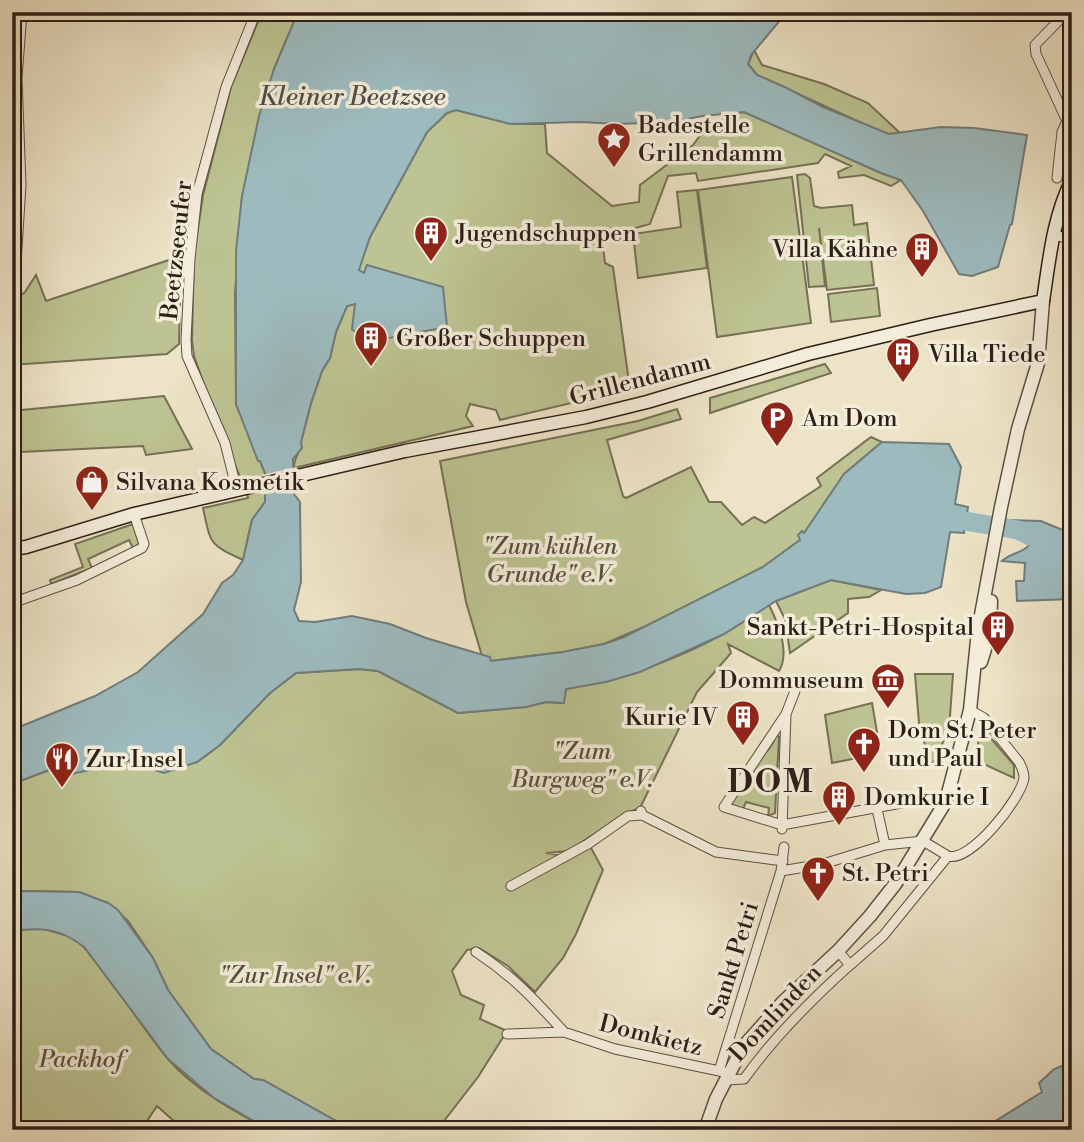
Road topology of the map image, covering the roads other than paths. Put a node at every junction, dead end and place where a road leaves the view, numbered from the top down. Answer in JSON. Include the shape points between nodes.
{"nodes":[{"id":1,"x":22,"y":12,"type":"edge"},
{"id":2,"x":256,"y":12,"type":"edge"},
{"id":3,"x":1067,"y":12,"type":"edge"},
{"id":4,"x":15,"y":77,"type":"edge"},
{"id":5,"x":1069,"y":121,"type":"edge"},
{"id":6,"x":1057,"y":178,"type":"dead end"},
{"id":7,"x":1072,"y":180,"type":"edge"},
{"id":8,"x":1055,"y":235,"type":"junction"},
{"id":9,"x":1072,"y":240,"type":"edge"},
{"id":10,"x":12,"y":280,"type":"edge"},
{"id":11,"x":1043,"y":302,"type":"junction"},
{"id":12,"x":242,"y":490,"type":"junction"},
{"id":13,"x":134,"y":514,"type":"junction"},
{"id":14,"x":12,"y":549,"type":"edge"},
{"id":15,"x":12,"y":603,"type":"edge"},
{"id":16,"x":795,"y":691,"type":"dead end"},
{"id":17,"x":970,"y":710,"type":"junction"},
{"id":18,"x":786,"y":714,"type":"junction"},
{"id":19,"x":912,"y":802,"type":"dead end"},
{"id":20,"x":877,"y":809,"type":"junction"},
{"id":21,"x":782,"y":827,"type":"junction"},
{"id":22,"x":923,"y":841,"type":"junction"},
{"id":23,"x":885,"y":845,"type":"junction"},
{"id":24,"x":784,"y":847,"type":"dead end"},
{"id":25,"x":948,"y":856,"type":"junction"},
{"id":26,"x":782,"y":866,"type":"junction"},
{"id":27,"x":512,"y":886,"type":"dead end"},
{"id":28,"x":838,"y":951,"type":"junction"},
{"id":29,"x":476,"y":952,"type":"dead end"},
{"id":30,"x":850,"y":965,"type":"junction"},
{"id":31,"x":564,"y":1032,"type":"junction"},
{"id":32,"x":507,"y":1034,"type":"dead end"},
{"id":33,"x":725,"y":1075,"type":"junction"},
{"id":34,"x":705,"y":1130,"type":"edge"}],
"edges":[{"from":1,"to":4,"type":"street"},
{"from":2,"to":12,"type":"street","name":"Beetzseeufer","via":[[226,87],[197,194],[188,299],[187,356]]},
{"from":3,"to":5,"type":"street","via":[[1035,44]]},
{"from":4,"to":10,"type":"street","via":[[21,186]]},
{"from":5,"to":6,"type":"street","via":[[1062,132]]},
{"from":7,"to":8,"type":"main road","name":"Domlinden"},
{"from":8,"to":9,"type":"street"},
{"from":8,"to":11,"type":"main road","name":"Domlinden"},
{"from":11,"to":12,"type":"main road","name":"Grillendamm","via":[[808,354],[586,417],[405,451]]},
{"from":11,"to":17,"type":"main road","name":"Domlinden","via":[[1038,363],[1018,429],[978,632]]},
{"from":12,"to":13,"type":"main road","name":"Grillendamm"},
{"from":13,"to":14,"type":"main road","name":"Grillendamm"},
{"from":13,"to":15,"type":"street","via":[[142,548],[78,580]]},
{"from":16,"to":18,"type":"street"},
{"from":17,"to":22,"type":"main road","name":"Domlinden","via":[[946,802]]},
{"from":17,"to":25,"type":"street","via":[[984,718],[1019,762],[1023,781],[980,842],[960,857]]},
{"from":18,"to":21,"type":"street"},
{"from":18,"to":21,"type":"street","via":[[724,807]]},
{"from":19,"to":20,"type":"street"},
{"from":20,"to":21,"type":"street"},
{"from":20,"to":23,"type":"street"},
{"from":22,"to":23,"type":"street"},
{"from":22,"to":25,"type":"street"},
{"from":22,"to":28,"type":"main road","name":"Domlinden","via":[[896,883]]},
{"from":23,"to":26,"type":"street","via":[[823,864]]},
{"from":24,"to":26,"type":"street","name":"Sankt Petri"},
{"from":25,"to":30,"type":"street","name":"Domlinden","via":[[883,936]]},
{"from":26,"to":27,"type":"street","via":[[716,852],[642,813],[628,816]]},
{"from":26,"to":33,"type":"street","name":"Sankt Petri"},
{"from":28,"to":30,"type":"street","name":"Domlinden"},
{"from":28,"to":33,"type":"main road","name":"Domlinden","via":[[751,1036]]},
{"from":29,"to":31,"type":"street","name":"Domkietz","via":[[504,970]]},
{"from":30,"to":33,"type":"street","name":"Domlinden","via":[[809,1002],[744,1079]]},
{"from":31,"to":32,"type":"street","name":"Domkietz"},
{"from":31,"to":33,"type":"street","name":"Domkietz"},
{"from":33,"to":34,"type":"main road"}]}
